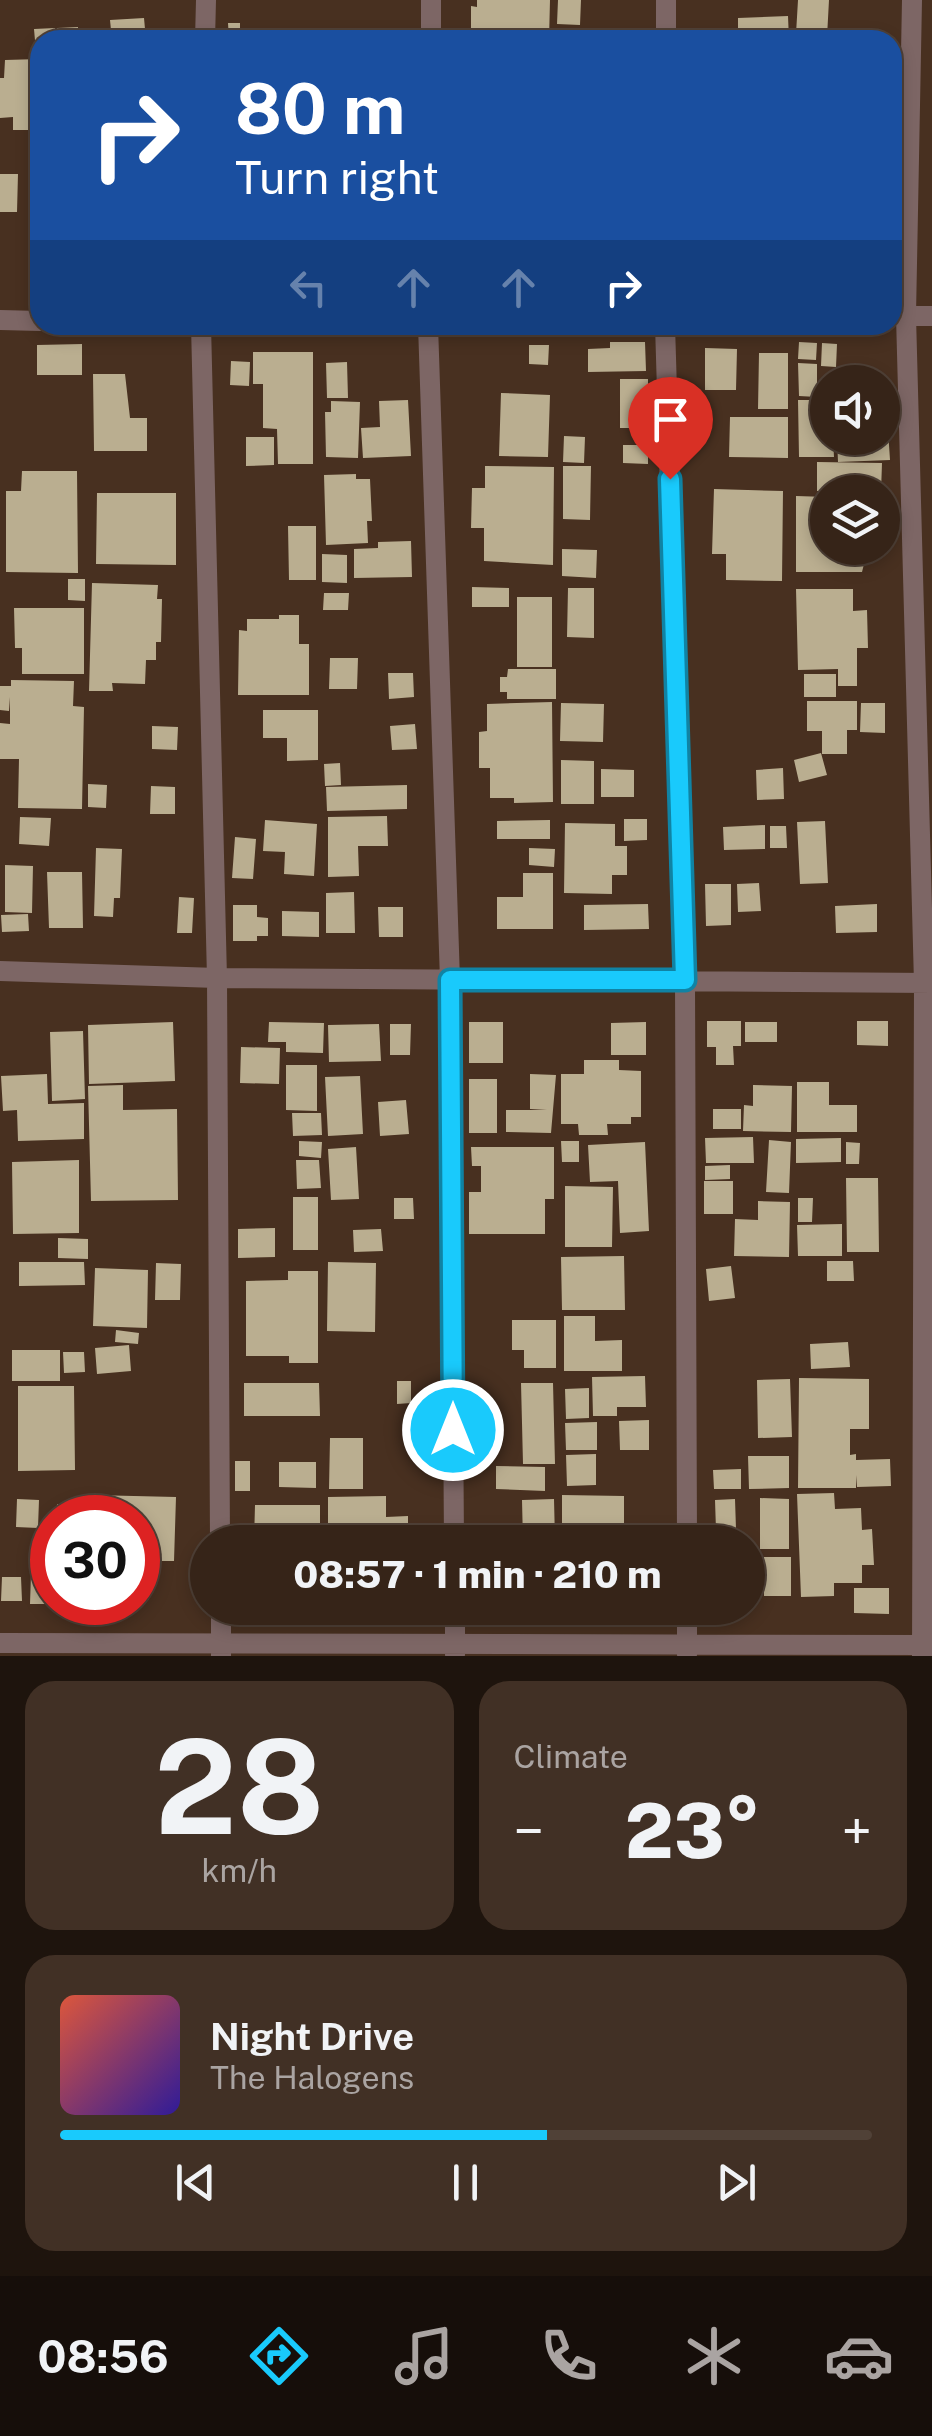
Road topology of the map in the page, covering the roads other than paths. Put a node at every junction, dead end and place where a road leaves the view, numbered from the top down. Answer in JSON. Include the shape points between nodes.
{"nodes":[{"id":1,"x":206,"y":0,"type":"edge"},
{"id":2,"x":431,"y":0,"type":"edge"},
{"id":3,"x":666,"y":0,"type":"edge"},
{"id":4,"x":912,"y":0,"type":"edge"},
{"id":5,"x":205,"y":30,"type":"edge"},
{"id":6,"x":431,"y":30,"type":"edge"},
{"id":7,"x":666,"y":30,"type":"edge"},
{"id":8,"x":902,"y":243,"type":"edge"},
{"id":9,"x":902,"y":316,"type":"edge"},
{"id":10,"x":932,"y":316,"type":"edge"},
{"id":11,"x":0,"y":320,"type":"edge"},
{"id":12,"x":30,"y":321,"type":"edge"},
{"id":13,"x":201,"y":335,"type":"edge"},
{"id":14,"x":428,"y":335,"type":"edge"},
{"id":15,"x":665,"y":335,"type":"edge"},
{"id":16,"x":900,"y":335,"type":"edge"},
{"id":17,"x":0,"y":972,"type":"edge"},
{"id":18,"x":216,"y":978,"type":"junction"},
{"id":19,"x":450,"y":980,"type":"junction"},
{"id":20,"x":685,"y":980,"type":"junction"},
{"id":21,"x":928,"y":983,"type":"edge"},
{"id":22,"x":220,"y":1525,"type":"edge"},
{"id":23,"x":454,"y":1525,"type":"edge"},
{"id":24,"x":686,"y":1525,"type":"edge"},
{"id":25,"x":220,"y":1625,"type":"edge"},
{"id":26,"x":0,"y":1643,"type":"edge"},
{"id":27,"x":926,"y":1649,"type":"edge"},
{"id":28,"x":221,"y":1650,"type":"edge"},
{"id":29,"x":455,"y":1650,"type":"edge"},
{"id":30,"x":687,"y":1650,"type":"edge"}],
"edges":[{"from":1,"to":5,"type":"street"},
{"from":2,"to":6,"type":"street"},
{"from":3,"to":7,"type":"street"},
{"from":4,"to":8,"type":"street"},
{"from":9,"to":10,"type":"street"},
{"from":11,"to":12,"type":"street"},
{"from":13,"to":18,"type":"street"},
{"from":14,"to":19,"type":"street"},
{"from":15,"to":20,"type":"street"},
{"from":16,"to":21,"type":"street"},
{"from":17,"to":18,"type":"street"},
{"from":18,"to":19,"type":"street"},
{"from":18,"to":22,"type":"street"},
{"from":19,"to":20,"type":"street"},
{"from":19,"to":23,"type":"street"},
{"from":20,"to":21,"type":"street"},
{"from":20,"to":24,"type":"street"},
{"from":21,"to":27,"type":"street"},
{"from":25,"to":28,"type":"street"},
{"from":26,"to":28,"type":"street"},
{"from":27,"to":30,"type":"street"},
{"from":28,"to":29,"type":"street"},
{"from":29,"to":30,"type":"street"}]}
